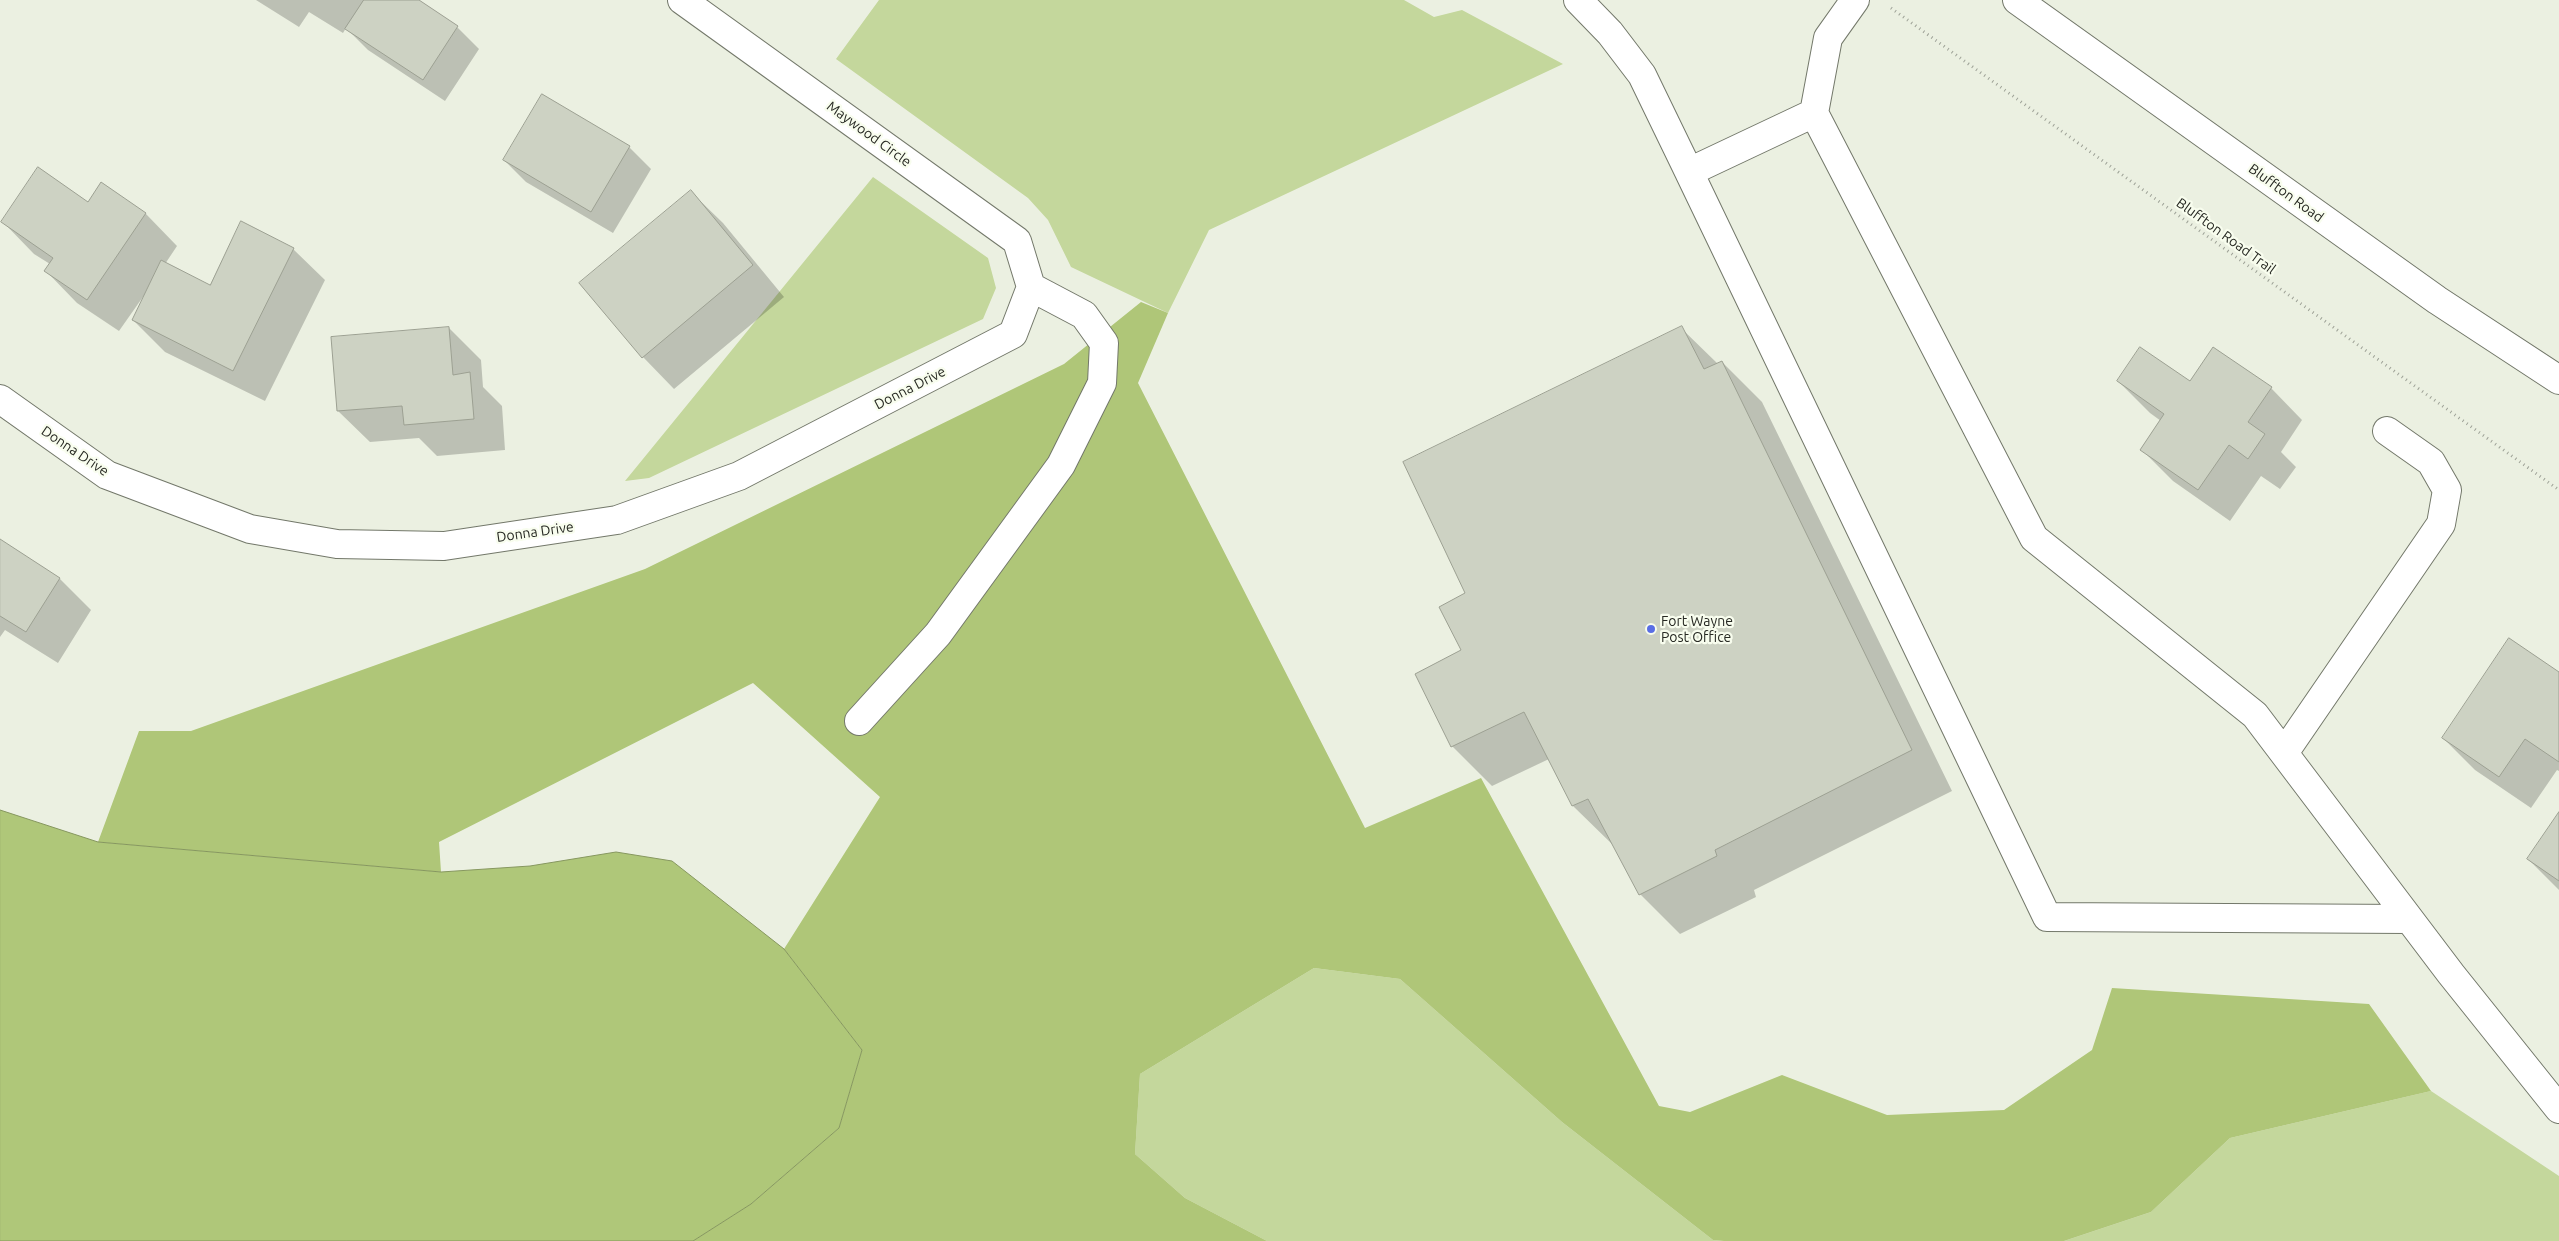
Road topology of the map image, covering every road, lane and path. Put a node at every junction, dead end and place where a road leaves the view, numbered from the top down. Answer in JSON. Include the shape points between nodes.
{"nodes":[{"id":1,"x":682,"y":0,"type":"edge"},
{"id":2,"x":1578,"y":0,"type":"edge"},
{"id":3,"x":1855,"y":0,"type":"edge"},
{"id":4,"x":2017,"y":0,"type":"edge"},
{"id":5,"x":1888,"y":6,"type":"dead end"},
{"id":6,"x":1814,"y":114,"type":"junction"},
{"id":7,"x":1689,"y":172,"type":"junction"},
{"id":8,"x":1031,"y":287,"type":"junction"},
{"id":9,"x":2559,"y":380,"type":"edge"},
{"id":10,"x":0,"y":399,"type":"edge"},
{"id":11,"x":2387,"y":430,"type":"dead end"},
{"id":12,"x":2559,"y":490,"type":"edge"},
{"id":13,"x":859,"y":721,"type":"dead end"},
{"id":14,"x":2284,"y":753,"type":"junction"},
{"id":15,"x":2409,"y":919,"type":"junction"},
{"id":16,"x":2559,"y":1109,"type":"edge"}],
"edges":[{"from":1,"to":8,"type":"street","name":"Maywood Circle","via":[[1017,240]]},
{"from":2,"to":7,"type":"street","via":[[1610,33],[1642,75]]},
{"from":3,"to":6,"type":"street","via":[[1828,38]]},
{"from":4,"to":9,"type":"street","name":"Bluffton Road","via":[[2429,295]]},
{"from":5,"to":12,"type":"path","name":"Bluffton Road Trail"},
{"from":6,"to":7,"type":"street"},
{"from":6,"to":14,"type":"street","via":[[2034,538],[2255,715]]},
{"from":7,"to":15,"type":"street","via":[[2047,917]]},
{"from":8,"to":10,"type":"street","name":"Donna Drive","via":[[1014,334],[739,476],[617,520],[444,546],[337,544],[250,530],[107,475]]},
{"from":8,"to":13,"type":"street","via":[[1084,315],[1104,343],[1102,383],[1061,464],[938,634]]},
{"from":11,"to":14,"type":"street","via":[[2431,462],[2447,490],[2441,524]]},
{"from":14,"to":15,"type":"street"},
{"from":15,"to":16,"type":"street"}]}
